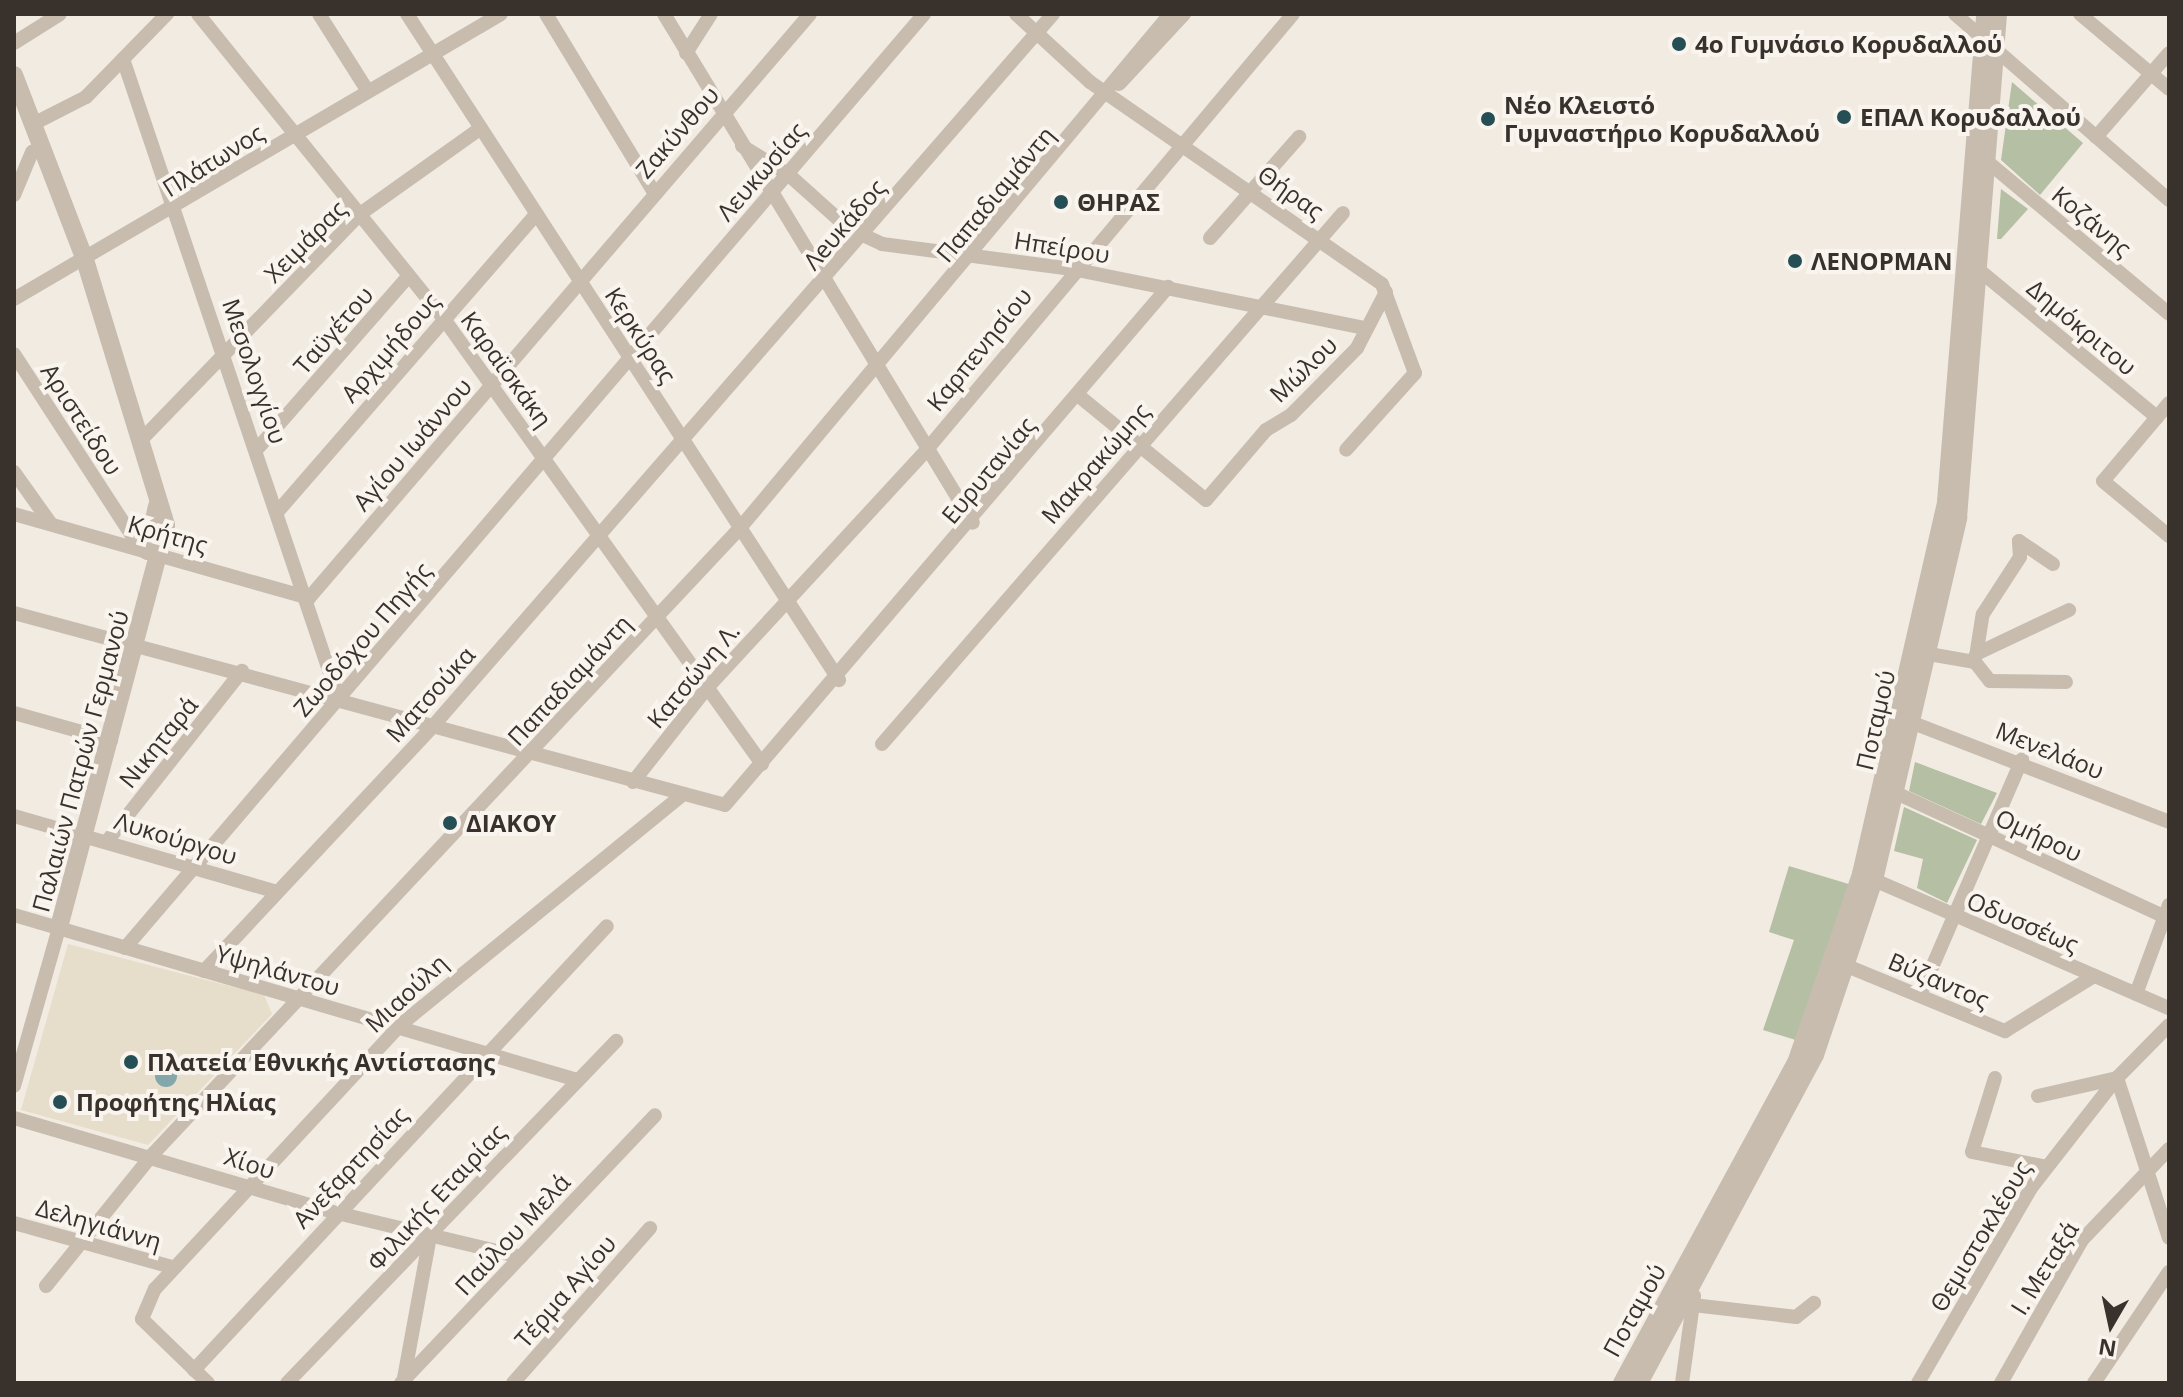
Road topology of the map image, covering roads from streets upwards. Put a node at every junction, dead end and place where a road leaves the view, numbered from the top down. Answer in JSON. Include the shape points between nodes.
{"nodes":[{"id":1,"x":60,"y":14,"type":"edge"},
{"id":2,"x":167,"y":14,"type":"edge"},
{"id":3,"x":198,"y":14,"type":"edge"},
{"id":4,"x":319,"y":14,"type":"edge"},
{"id":5,"x":407,"y":14,"type":"edge"},
{"id":6,"x":501,"y":14,"type":"edge"},
{"id":7,"x":546,"y":14,"type":"edge"},
{"id":8,"x":664,"y":14,"type":"edge"},
{"id":9,"x":711,"y":14,"type":"edge"},
{"id":10,"x":810,"y":14,"type":"edge"},
{"id":11,"x":924,"y":14,"type":"edge"},
{"id":12,"x":1016,"y":14,"type":"edge"},
{"id":13,"x":1053,"y":14,"type":"edge"},
{"id":14,"x":1170,"y":14,"type":"edge"},
{"id":15,"x":1184,"y":14,"type":"edge"},
{"id":16,"x":1293,"y":14,"type":"edge"},
{"id":17,"x":1955,"y":14,"type":"edge"},
{"id":18,"x":1985,"y":14,"type":"edge"},
{"id":19,"x":1998,"y":14,"type":"edge"},
{"id":20,"x":2080,"y":14,"type":"edge"},
{"id":21,"x":1036,"y":34,"type":"junction"},
{"id":22,"x":14,"y":43,"type":"edge"},
{"id":23,"x":1990,"y":45,"type":"junction"},
{"id":24,"x":686,"y":53,"type":"junction"},
{"id":25,"x":2169,"y":53,"type":"edge"},
{"id":26,"x":434,"y":54,"type":"junction"},
{"id":27,"x":123,"y":59,"type":"junction"},
{"id":28,"x":2151,"y":74,"type":"junction"},
{"id":29,"x":14,"y":75,"type":"edge"},
{"id":30,"x":2169,"y":89,"type":"edge"},
{"id":31,"x":367,"y":90,"type":"junction"},
{"id":32,"x":1109,"y":92,"type":"junction"},
{"id":33,"x":723,"y":113,"type":"junction"},
{"id":34,"x":35,"y":123,"type":"junction"},
{"id":35,"x":481,"y":128,"type":"junction"},
{"id":36,"x":299,"y":132,"type":"junction"},
{"id":37,"x":1299,"y":137,"type":"dead end"},
{"id":38,"x":2096,"y":137,"type":"junction"},
{"id":39,"x":1182,"y":143,"type":"junction"},
{"id":40,"x":742,"y":146,"type":"junction"},
{"id":41,"x":39,"y":150,"type":"junction"},
{"id":42,"x":14,"y":159,"type":"edge"},
{"id":43,"x":1988,"y":162,"type":"junction"},
{"id":44,"x":789,"y":175,"type":"junction"},
{"id":45,"x":1251,"y":191,"type":"junction"},
{"id":46,"x":654,"y":192,"type":"junction"},
{"id":47,"x":770,"y":193,"type":"junction"},
{"id":48,"x":14,"y":195,"type":"edge"},
{"id":49,"x":2169,"y":200,"type":"edge"},
{"id":50,"x":175,"y":210,"type":"junction"},
{"id":51,"x":1343,"y":213,"type":"dead end"},
{"id":52,"x":360,"y":214,"type":"junction"},
{"id":53,"x":536,"y":214,"type":"junction"},
{"id":54,"x":863,"y":236,"type":"junction"},
{"id":55,"x":1210,"y":238,"type":"dead end"},
{"id":56,"x":1319,"y":239,"type":"junction"},
{"id":57,"x":974,"y":255,"type":"junction"},
{"id":58,"x":85,"y":260,"type":"junction"},
{"id":59,"x":1072,"y":269,"type":"junction"},
{"id":60,"x":1979,"y":270,"type":"junction"},
{"id":61,"x":408,"y":277,"type":"junction"},
{"id":62,"x":578,"y":280,"type":"junction"},
{"id":63,"x":824,"y":280,"type":"junction"},
{"id":64,"x":1168,"y":287,"type":"junction"},
{"id":65,"x":1386,"y":292,"type":"junction"},
{"id":66,"x":14,"y":299,"type":"edge"},
{"id":67,"x":1263,"y":307,"type":"junction"},
{"id":68,"x":2169,"y":314,"type":"edge"},
{"id":69,"x":444,"y":319,"type":"junction"},
{"id":70,"x":1365,"y":328,"type":"junction"},
{"id":71,"x":14,"y":354,"type":"edge"},
{"id":72,"x":225,"y":355,"type":"junction"},
{"id":73,"x":631,"y":358,"type":"junction"},
{"id":74,"x":876,"y":362,"type":"junction"},
{"id":75,"x":490,"y":387,"type":"junction"},
{"id":76,"x":1079,"y":396,"type":"junction"},
{"id":77,"x":2169,"y":403,"type":"edge"},
{"id":78,"x":2157,"y":417,"type":"junction"},
{"id":79,"x":143,"y":438,"type":"junction"},
{"id":80,"x":684,"y":442,"type":"junction"},
{"id":81,"x":1138,"y":445,"type":"junction"},
{"id":82,"x":259,"y":447,"type":"junction"},
{"id":83,"x":929,"y":447,"type":"junction"},
{"id":84,"x":1346,"y":450,"type":"dead end"},
{"id":85,"x":545,"y":459,"type":"junction"},
{"id":86,"x":14,"y":472,"type":"edge"},
{"id":87,"x":279,"y":510,"type":"junction"},
{"id":88,"x":14,"y":514,"type":"edge"},
{"id":89,"x":973,"y":523,"type":"junction"},
{"id":90,"x":51,"y":524,"type":"junction"},
{"id":91,"x":740,"y":528,"type":"junction"},
{"id":92,"x":599,"y":533,"type":"junction"},
{"id":93,"x":2169,"y":536,"type":"edge"},
{"id":94,"x":149,"y":551,"type":"junction"},
{"id":95,"x":2053,"y":564,"type":"dead end"},
{"id":96,"x":309,"y":598,"type":"junction"},
{"id":97,"x":789,"y":599,"type":"junction"},
{"id":98,"x":2069,"y":610,"type":"dead end"},
{"id":99,"x":14,"y":613,"type":"edge"},
{"id":100,"x":657,"y":618,"type":"junction"},
{"id":101,"x":136,"y":645,"type":"junction"},
{"id":102,"x":1929,"y":654,"type":"junction"},
{"id":103,"x":1976,"y":656,"type":"junction"},
{"id":104,"x":242,"y":671,"type":"junction"},
{"id":105,"x":839,"y":680,"type":"junction"},
{"id":106,"x":2066,"y":682,"type":"dead end"},
{"id":107,"x":707,"y":688,"type":"junction"},
{"id":108,"x":339,"y":700,"type":"junction"},
{"id":109,"x":14,"y":713,"type":"edge"},
{"id":110,"x":1913,"y":723,"type":"junction"},
{"id":111,"x":433,"y":726,"type":"junction"},
{"id":112,"x":111,"y":740,"type":"junction"},
{"id":113,"x":882,"y":744,"type":"dead end"},
{"id":114,"x":530,"y":754,"type":"junction"},
{"id":115,"x":2022,"y":759,"type":"junction"},
{"id":116,"x":762,"y":764,"type":"junction"},
{"id":117,"x":633,"y":782,"type":"junction"},
{"id":118,"x":1896,"y":793,"type":"junction"},
{"id":119,"x":681,"y":796,"type":"junction"},
{"id":120,"x":14,"y":816,"type":"edge"},
{"id":121,"x":2169,"y":822,"type":"edge"},
{"id":122,"x":84,"y":833,"type":"junction"},
{"id":123,"x":1989,"y":836,"type":"junction"},
{"id":124,"x":108,"y":840,"type":"junction"},
{"id":125,"x":195,"y":866,"type":"junction"},
{"id":126,"x":1867,"y":877,"type":"junction"},
{"id":127,"x":277,"y":892,"type":"junction"},
{"id":128,"x":2166,"y":911,"type":"edge"},
{"id":129,"x":14,"y":915,"type":"edge"},
{"id":130,"x":1954,"y":917,"type":"junction"},
{"id":131,"x":607,"y":926,"type":"dead end"},
{"id":132,"x":59,"y":928,"type":"junction"},
{"id":133,"x":125,"y":948,"type":"junction"},
{"id":134,"x":1847,"y":966,"type":"junction"},
{"id":135,"x":204,"y":971,"type":"junction"},
{"id":136,"x":2094,"y":976,"type":"junction"},
{"id":137,"x":2136,"y":994,"type":"junction"},
{"id":138,"x":1920,"y":995,"type":"junction"},
{"id":139,"x":302,"y":1000,"type":"junction"},
{"id":140,"x":2169,"y":1008,"type":"edge"},
{"id":141,"x":14,"y":1024,"type":"edge"},
{"id":142,"x":2169,"y":1025,"type":"edge"},
{"id":143,"x":399,"y":1026,"type":"junction"},
{"id":144,"x":30,"y":1029,"type":"junction"},
{"id":145,"x":616,"y":1041,"type":"dead end"},
{"id":146,"x":487,"y":1052,"type":"junction"},
{"id":147,"x":1995,"y":1078,"type":"dead end"},
{"id":148,"x":2117,"y":1078,"type":"junction"},
{"id":149,"x":577,"y":1080,"type":"junction"},
{"id":150,"x":14,"y":1086,"type":"edge"},
{"id":151,"x":2038,"y":1096,"type":"dead end"},
{"id":152,"x":655,"y":1115,"type":"dead end"},
{"id":153,"x":14,"y":1118,"type":"edge"},
{"id":154,"x":2169,"y":1149,"type":"edge"},
{"id":155,"x":153,"y":1154,"type":"junction"},
{"id":156,"x":2047,"y":1167,"type":"junction"},
{"id":157,"x":2145,"y":1177,"type":"junction"},
{"id":158,"x":247,"y":1186,"type":"junction"},
{"id":159,"x":337,"y":1213,"type":"junction"},
{"id":160,"x":14,"y":1223,"type":"edge"},
{"id":161,"x":650,"y":1228,"type":"dead end"},
{"id":162,"x":430,"y":1237,"type":"junction"},
{"id":163,"x":2169,"y":1238,"type":"edge"},
{"id":164,"x":78,"y":1239,"type":"junction"},
{"id":165,"x":521,"y":1257,"type":"junction"},
{"id":166,"x":172,"y":1267,"type":"junction"},
{"id":167,"x":1699,"y":1272,"type":"junction"},
{"id":168,"x":2169,"y":1272,"type":"edge"},
{"id":169,"x":46,"y":1286,"type":"dead end"},
{"id":170,"x":1814,"y":1303,"type":"dead end"},
{"id":171,"x":1693,"y":1305,"type":"junction"},
{"id":172,"x":194,"y":1370,"type":"junction"},
{"id":173,"x":403,"y":1382,"type":"edge"},
{"id":174,"x":208,"y":1383,"type":"edge"},
{"id":175,"x":287,"y":1383,"type":"edge"},
{"id":176,"x":513,"y":1383,"type":"edge"},
{"id":177,"x":1622,"y":1383,"type":"edge"},
{"id":178,"x":1639,"y":1383,"type":"edge"},
{"id":179,"x":1682,"y":1383,"type":"edge"},
{"id":180,"x":1918,"y":1383,"type":"edge"},
{"id":181,"x":2001,"y":1383,"type":"edge"},
{"id":182,"x":2094,"y":1383,"type":"edge"}],
"edges":[{"from":1,"to":22,"type":"street"},
{"from":2,"to":27,"type":"street"},
{"from":3,"to":36,"type":"street","name":"Καραϊσκάκη"},
{"from":4,"to":31,"type":"street"},
{"from":5,"to":26,"type":"street","name":"Κερκύρας"},
{"from":6,"to":26,"type":"street","name":"Πλάτωνος"},
{"from":7,"to":46,"type":"street"},
{"from":8,"to":24,"type":"street","name":"Ηπείρου"},
{"from":9,"to":24,"type":"street"},
{"from":10,"to":33,"type":"street","name":"Ζακύνθου"},
{"from":11,"to":44,"type":"street","name":"Λευκωσίας"},
{"from":12,"to":21,"type":"street","name":"Θήρας"},
{"from":13,"to":21,"type":"street","name":"Λeυκάδος"},
{"from":14,"to":32,"type":"street","name":"Παπαδιαμάντη"},
{"from":15,"to":32,"type":"street","name":"Παπαδιαμάντη"},
{"from":16,"to":39,"type":"street","name":"Καρπενησίου"},
{"from":17,"to":23,"type":"street"},
{"from":18,"to":23,"type":"street","name":"Ποταμού"},
{"from":19,"to":23,"type":"street","name":"Ποταμού"},
{"from":20,"to":28,"type":"street"},
{"from":21,"to":32,"type":"street","name":"Θήρας"},
{"from":21,"to":54,"type":"street","name":"Λeυκάδος"},
{"from":23,"to":38,"type":"street"},
{"from":23,"to":43,"type":"street","name":"Ποταμού"},
{"from":23,"to":126,"type":"street","name":"Ποταμού","via":[[1944,517]]},
{"from":24,"to":33,"type":"street","name":"Ηπείρου"},
{"from":25,"to":28,"type":"street"},
{"from":26,"to":31,"type":"street","name":"Πλάτωνος"},
{"from":26,"to":35,"type":"street","name":"Κερκύρας"},
{"from":27,"to":34,"type":"street","via":[[86,97]]},
{"from":27,"to":50,"type":"street","name":"Μεσολογγίου"},
{"from":28,"to":30,"type":"street"},
{"from":28,"to":38,"type":"street"},
{"from":29,"to":34,"type":"street","name":"Παλαιών Πατρών Γερμανού"},
{"from":31,"to":36,"type":"street","name":"Πλάτωνος"},
{"from":32,"to":39,"type":"street","name":"Θήρας"},
{"from":32,"to":57,"type":"street","name":"Παπαδιαμάντη"},
{"from":33,"to":40,"type":"street","name":"Ηπείρου"},
{"from":33,"to":46,"type":"street","name":"Ζακύνθου"},
{"from":34,"to":41,"type":"street","name":"Παλαιών Πατρών Γερμανού"},
{"from":35,"to":52,"type":"street","name":"Χειμάρας"},
{"from":35,"to":53,"type":"street","name":"Κερκύρας"},
{"from":36,"to":50,"type":"street","name":"Πλάτωνος"},
{"from":36,"to":52,"type":"street","name":"Καραϊσκάκη"},
{"from":37,"to":45,"type":"street"},
{"from":38,"to":49,"type":"street"},
{"from":39,"to":45,"type":"street","name":"Θήρας"},
{"from":39,"to":59,"type":"street","name":"Καρπενησίου"},
{"from":40,"to":44,"type":"street","name":"Ηπείρου"},
{"from":40,"to":47,"type":"street"},
{"from":41,"to":42,"type":"street"},
{"from":41,"to":48,"type":"street"},
{"from":41,"to":58,"type":"street","name":"Παλαιών Πατρών Γερμανού"},
{"from":43,"to":60,"type":"street","name":"Ποταμού"},
{"from":43,"to":68,"type":"street","name":"Κοζάνης"},
{"from":44,"to":47,"type":"street","name":"Λευκωσίας"},
{"from":44,"to":54,"type":"street","name":"Ηπείρου"},
{"from":45,"to":55,"type":"street"},
{"from":45,"to":56,"type":"street","name":"Θήρας"},
{"from":46,"to":62,"type":"street","name":"Ζακύνθου"},
{"from":47,"to":63,"type":"street"},
{"from":47,"to":73,"type":"street","name":"Λευκωσίας"},
{"from":50,"to":58,"type":"street","name":"Πλάτωνος"},
{"from":50,"to":72,"type":"street","name":"Μεσολογγίου"},
{"from":51,"to":56,"type":"street","name":"Μακρακώμης"},
{"from":52,"to":61,"type":"street","name":"Καραϊσκάκη"},
{"from":52,"to":72,"type":"street","name":"Χειμάρας"},
{"from":53,"to":62,"type":"street","name":"Κερκύρας"},
{"from":53,"to":69,"type":"street","name":"Αρχιμήδους"},
{"from":54,"to":57,"type":"street","name":"Ηπείρου"},
{"from":54,"to":63,"type":"street","name":"Λeυκάδος"},
{"from":56,"to":65,"type":"street","name":"Θήρας","via":[[1376,276]]},
{"from":56,"to":67,"type":"street","name":"Μακρακώμης"},
{"from":57,"to":59,"type":"street","name":"Ηπείρου"},
{"from":57,"to":74,"type":"street","name":"Παπαδιαμάντη"},
{"from":58,"to":66,"type":"street","name":"Πλάτωνος"},
{"from":58,"to":79,"type":"street","name":"Παλαιών Πατρών Γερμανού"},
{"from":59,"to":64,"type":"street","name":"Ηπείρου"},
{"from":59,"to":83,"type":"street","name":"Καρπενησίου"},
{"from":60,"to":78,"type":"street","name":"Δημόκριτου"},
{"from":60,"to":102,"type":"street","name":"Ποταμού","via":[[1959,504]]},
{"from":61,"to":69,"type":"street","name":"Καραϊσκάκη"},
{"from":61,"to":82,"type":"street","name":"Ταϋγέτου"},
{"from":62,"to":73,"type":"street","name":"Κερκύρας"},
{"from":62,"to":75,"type":"street","name":"Αγίου Ιωάννου"},
{"from":63,"to":74,"type":"street"},
{"from":63,"to":80,"type":"street","name":"Λeυκάδος"},
{"from":64,"to":67,"type":"street","name":"Ηπείρου"},
{"from":64,"to":76,"type":"street","name":"Ευρυτανίας"},
{"from":65,"to":70,"type":"street","name":"Μώλου"},
{"from":65,"to":84,"type":"street","name":"Θήρας","via":[[1415,373]]},
{"from":67,"to":70,"type":"street","name":"Ηπείρου"},
{"from":67,"to":81,"type":"street","name":"Μακρακώμης"},
{"from":69,"to":75,"type":"street","name":"Καραϊσκάκη"},
{"from":69,"to":87,"type":"street","name":"Αρχιμήδους"},
{"from":70,"to":81,"type":"street","name":"Μώλου","via":[[1348,358],[1291,415],[1266,430],[1203,500]]},
{"from":71,"to":94,"type":"street","name":"Αριστείδου"},
{"from":72,"to":79,"type":"street","name":"Χειμάρας"},
{"from":72,"to":82,"type":"street","name":"Μεσολογγίου"},
{"from":73,"to":80,"type":"street","name":"Κερκύρας"},
{"from":73,"to":85,"type":"street","name":"Ζωοδόχου Πηγής"},
{"from":74,"to":83,"type":"street"},
{"from":74,"to":91,"type":"street","name":"Παπαδιαμάντη"},
{"from":75,"to":85,"type":"street","name":"Καραϊσκάκη"},
{"from":75,"to":96,"type":"street","name":"Αγίου Ιωάννου"},
{"from":76,"to":81,"type":"street"},
{"from":76,"to":89,"type":"street","name":"Ευρυτανίας"},
{"from":77,"to":78,"type":"street"},
{"from":78,"to":93,"type":"street","via":[[2103,481]]},
{"from":79,"to":94,"type":"street","name":"Παλαιών Πατρών Γερμανού","via":[[166,525]]},
{"from":80,"to":91,"type":"street","name":"Κερκύρας"},
{"from":80,"to":92,"type":"street","name":"Ματσούκα"},
{"from":81,"to":113,"type":"street","name":"Μακρακώμης"},
{"from":82,"to":87,"type":"street","name":"Μεσολογγίου"},
{"from":83,"to":89,"type":"street"},
{"from":83,"to":97,"type":"street","name":"Καρπενησίου"},
{"from":85,"to":92,"type":"street","name":"Καραϊσκάκη"},
{"from":85,"to":108,"type":"street","name":"Ζωοδόχου Πηγής"},
{"from":86,"to":90,"type":"street"},
{"from":87,"to":96,"type":"street","name":"Μεσολογγίου"},
{"from":88,"to":90,"type":"street","name":"Κρήτης"},
{"from":89,"to":105,"type":"street","name":"Ευρυτανίας"},
{"from":90,"to":94,"type":"street","name":"Κρήτης"},
{"from":91,"to":97,"type":"street","name":"Κερκύρας"},
{"from":91,"to":100,"type":"street","name":"Παπαδιαμάντη"},
{"from":92,"to":100,"type":"street","name":"Καραϊσκάκη"},
{"from":92,"to":111,"type":"street","name":"Ματσούκα"},
{"from":94,"to":96,"type":"street","name":"Κρήτης"},
{"from":94,"to":101,"type":"street","name":"Παλαιών Πατρών Γερμανού"},
{"from":95,"to":103,"type":"street","via":[[2019,541],[2020,557],[1983,614]]},
{"from":96,"to":108,"type":"street","name":"Μεσολογγίου"},
{"from":97,"to":105,"type":"street","name":"Κερκύρας"},
{"from":97,"to":107,"type":"street","name":"Κατσώνη Λ."},
{"from":98,"to":103,"type":"street"},
{"from":99,"to":101,"type":"street"},
{"from":100,"to":107,"type":"street","name":"Καραϊσκάκη"},
{"from":100,"to":114,"type":"street","name":"Παπαδιαμάντη"},
{"from":101,"to":104,"type":"street"},
{"from":101,"to":112,"type":"street","name":"Παλαιών Πατρών Γερμανού"},
{"from":102,"to":103,"type":"street"},
{"from":102,"to":110,"type":"street","name":"Ποταμού"},
{"from":103,"to":106,"type":"street","via":[[1990,681]]},
{"from":104,"to":108,"type":"street"},
{"from":104,"to":124,"type":"street","name":"Νικηταρά"},
{"from":105,"to":116,"type":"street"},
{"from":107,"to":116,"type":"street","name":"Καραϊσκάκη"},
{"from":107,"to":117,"type":"street","name":"Κατσώνη Λ."},
{"from":108,"to":111,"type":"street"},
{"from":108,"to":125,"type":"street","name":"Ζωοδόχου Πηγής"},
{"from":109,"to":112,"type":"street"},
{"from":110,"to":115,"type":"street","name":"Μενελάου"},
{"from":110,"to":118,"type":"street","name":"Ποταμού"},
{"from":111,"to":114,"type":"street"},
{"from":111,"to":127,"type":"street","name":"Ματσούκα"},
{"from":112,"to":122,"type":"street","name":"Παλαιών Πατρών Γερμανού"},
{"from":114,"to":117,"type":"street"},
{"from":114,"to":139,"type":"street","name":"Παπαδιαμάντη"},
{"from":115,"to":121,"type":"street","name":"Μενελάου"},
{"from":115,"to":123,"type":"street"},
{"from":116,"to":119,"type":"street","via":[[725,805]]},
{"from":117,"to":119,"type":"street"},
{"from":118,"to":123,"type":"street","name":"Ομήρου"},
{"from":118,"to":126,"type":"street","name":"Ποταμού"},
{"from":119,"to":143,"type":"street","name":"Μιαούλη"},
{"from":120,"to":122,"type":"street","name":"Λυκούργου"},
{"from":122,"to":124,"type":"street","name":"Λυκούργου"},
{"from":122,"to":132,"type":"street","name":"Παλαιών Πατρών Γερμανού"},
{"from":123,"to":128,"type":"street","name":"Ομήρου"},
{"from":123,"to":130,"type":"street"},
{"from":124,"to":125,"type":"street","name":"Λυκούργου"},
{"from":125,"to":127,"type":"street","name":"Λυκούργου"},
{"from":125,"to":133,"type":"street","name":"Ζωοδόχου Πηγής"},
{"from":126,"to":130,"type":"street","name":"Οδυσσέως"},
{"from":126,"to":134,"type":"street","name":"Ποταμού"},
{"from":126,"to":177,"type":"street","name":"Ποταμού","via":[[1796,1063]]},
{"from":127,"to":135,"type":"street","name":"Ματσούκα"},
{"from":128,"to":137,"type":"street"},
{"from":129,"to":132,"type":"street","name":"Υψηλάντου"},
{"from":130,"to":136,"type":"street","name":"Οδυσσέως"},
{"from":130,"to":138,"type":"street"},
{"from":131,"to":146,"type":"street","name":"Ανεξαρτησίας"},
{"from":132,"to":133,"type":"street","name":"Υψηλάντου"},
{"from":132,"to":144,"type":"street","name":"Παλαιών Πατρών Γερμανού"},
{"from":133,"to":135,"type":"street","name":"Υψηλάντου"},
{"from":134,"to":138,"type":"street","name":"Βύζαντος"},
{"from":134,"to":167,"type":"street","name":"Ποταμού","via":[[1811,1063]]},
{"from":135,"to":139,"type":"street","name":"Υψηλάντου"},
{"from":136,"to":137,"type":"street","name":"Οδυσσέως"},
{"from":136,"to":138,"type":"street","name":"Βύζαντος","via":[[2005,1031]]},
{"from":137,"to":140,"type":"street","name":"Οδυσσέως"},
{"from":139,"to":143,"type":"street","name":"Υψηλάντου"},
{"from":139,"to":155,"type":"street","name":"Παπαδιαμάντη"},
{"from":141,"to":144,"type":"street"},
{"from":142,"to":148,"type":"street","name":"Θεμιστοκλέους"},
{"from":143,"to":146,"type":"street","name":"Υψηλάντου"},
{"from":143,"to":158,"type":"street","name":"Μιαούλη"},
{"from":144,"to":150,"type":"street","name":"Παλαιών Πατρών Γερμανού"},
{"from":145,"to":149,"type":"street","name":"Φιλικής Εταιρίας"},
{"from":146,"to":149,"type":"street","name":"Υψηλάντου"},
{"from":146,"to":159,"type":"street","name":"Ανεξαρτησίας"},
{"from":147,"to":156,"type":"street","via":[[1972,1151]]},
{"from":148,"to":151,"type":"street"},
{"from":148,"to":156,"type":"street","name":"Θεμιστοκλέους"},
{"from":148,"to":157,"type":"street"},
{"from":149,"to":162,"type":"street","name":"Φιλικής Εταιρίας"},
{"from":152,"to":165,"type":"street","name":"Παύλου Μελά"},
{"from":153,"to":155,"type":"street","name":"Χίου"},
{"from":154,"to":157,"type":"street","name":"Ι. Μεταξά"},
{"from":155,"to":158,"type":"street","name":"Χίου"},
{"from":155,"to":164,"type":"street","name":"Παπαδιαμάντη"},
{"from":156,"to":180,"type":"street","name":"Θεμιστοκλέους"},
{"from":157,"to":163,"type":"street"},
{"from":157,"to":181,"type":"street","name":"Ι. Μεταξά","via":[[2082,1240]]},
{"from":158,"to":159,"type":"street","name":"Χίου"},
{"from":158,"to":166,"type":"street","name":"Μιαούλη"},
{"from":159,"to":162,"type":"street","name":"Χίου"},
{"from":159,"to":172,"type":"street","name":"Ανεξαρτησίας"},
{"from":160,"to":164,"type":"street","name":"Δεληγιάννη"},
{"from":161,"to":176,"type":"street","name":"Τέρμα Αγίου"},
{"from":162,"to":165,"type":"street","name":"Χίου"},
{"from":162,"to":173,"type":"street"},
{"from":162,"to":175,"type":"street","name":"Φιλικής Εταιρίας"},
{"from":164,"to":166,"type":"street","name":"Δεληγιάννη"},
{"from":164,"to":169,"type":"street","name":"Παπαδιαμάντη"},
{"from":165,"to":173,"type":"street","name":"Παύλου Μελά"},
{"from":166,"to":172,"type":"street","name":"Μιαούλη","via":[[141,1309],[149,1329]]},
{"from":167,"to":171,"type":"street"},
{"from":167,"to":178,"type":"street","name":"Ποταμού"},
{"from":168,"to":182,"type":"street"},
{"from":170,"to":171,"type":"street","via":[[1796,1317]]},
{"from":171,"to":179,"type":"street"},
{"from":172,"to":174,"type":"street"}]}
